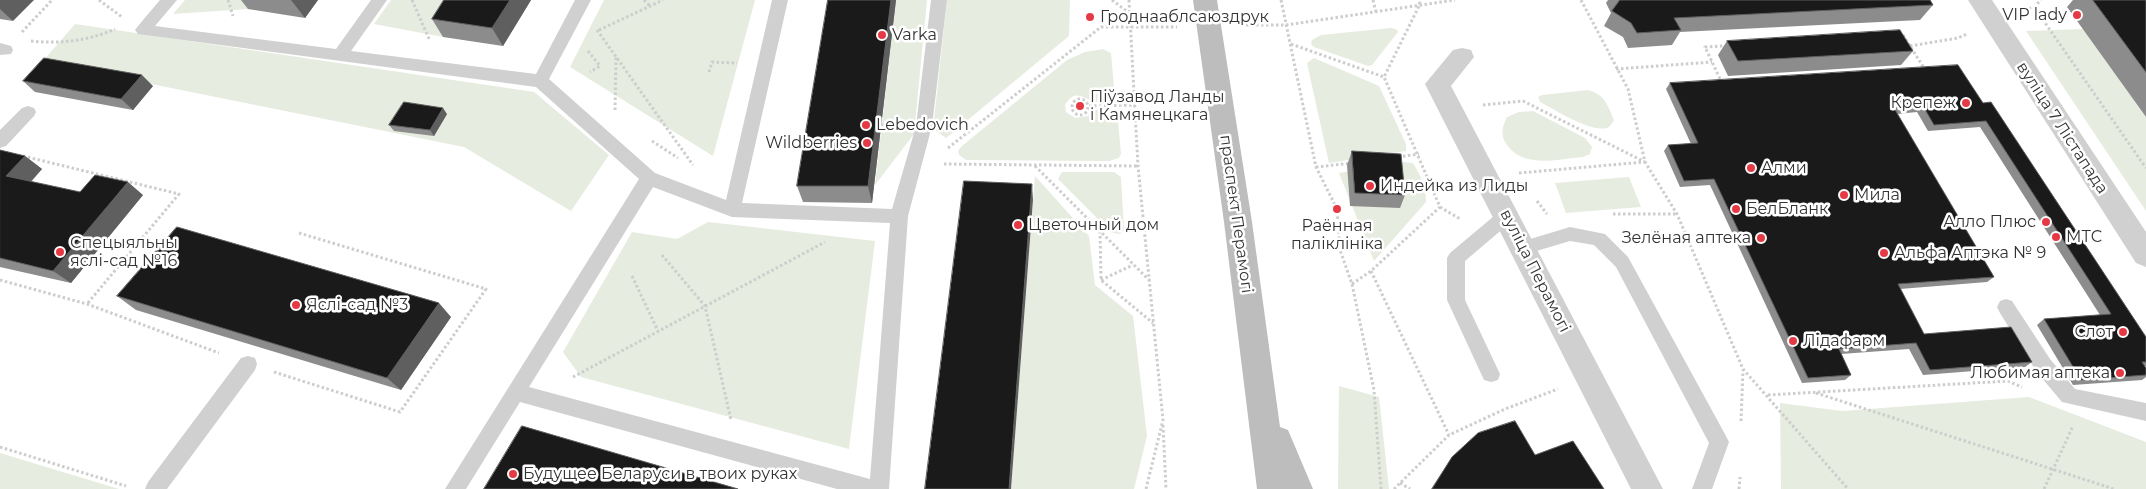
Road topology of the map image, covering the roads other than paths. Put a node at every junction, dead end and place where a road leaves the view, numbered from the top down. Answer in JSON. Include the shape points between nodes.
{"nodes":[{"id":1,"x":169,"y":0,"type":"edge"},
{"id":2,"x":379,"y":0,"type":"edge"},
{"id":3,"x":583,"y":0,"type":"edge"},
{"id":4,"x":780,"y":0,"type":"edge"},
{"id":5,"x":939,"y":0,"type":"edge"},
{"id":6,"x":1980,"y":0,"type":"edge"},
{"id":7,"x":1207,"y":13,"type":"edge"},
{"id":8,"x":340,"y":55,"type":"junction"},
{"id":9,"x":1462,"y":57,"type":"dead end"},
{"id":10,"x":540,"y":81,"type":"junction"},
{"id":11,"x":28,"y":112,"type":"dead end"},
{"id":12,"x":0,"y":141,"type":"edge"},
{"id":13,"x":649,"y":178,"type":"junction"},
{"id":14,"x":732,"y":210,"type":"junction"},
{"id":15,"x":899,"y":216,"type":"junction"},
{"id":16,"x":1506,"y":216,"type":"junction"},
{"id":17,"x":1523,"y":248,"type":"junction"},
{"id":18,"x":2146,"y":255,"type":"edge"},
{"id":19,"x":2006,"y":307,"type":"dead end"},
{"id":20,"x":248,"y":364,"type":"road end"},
{"id":21,"x":1491,"y":374,"type":"dead end"},
{"id":22,"x":516,"y":392,"type":"junction"},
{"id":23,"x":1262,"y":399,"type":"junction"},
{"id":24,"x":2146,"y":412,"type":"edge"},
{"id":25,"x":155,"y":489,"type":"edge"},
{"id":26,"x":455,"y":489,"type":"edge"},
{"id":27,"x":871,"y":489,"type":"edge"},
{"id":28,"x":879,"y":489,"type":"edge"},
{"id":29,"x":1273,"y":489,"type":"edge"},
{"id":30,"x":1296,"y":489,"type":"edge"},
{"id":31,"x":1647,"y":489,"type":"edge"},
{"id":32,"x":1702,"y":489,"type":"edge"}],
"edges":[{"from":1,"to":8,"type":"lane","via":[[144,30]]},
{"from":2,"to":8,"type":"lane"},
{"from":3,"to":10,"type":"lane"},
{"from":4,"to":14,"type":"lane"},
{"from":5,"to":15,"type":"lane","via":[[924,126]]},
{"from":6,"to":18,"type":"street","name":"вуліца 7 Лістапада"},
{"from":7,"to":23,"type":"main road","name":"праспект Перамогі"},
{"from":8,"to":10,"type":"lane"},
{"from":9,"to":16,"type":"street","name":"вуліца Перамогі","via":[[1438,84]]},
{"from":10,"to":13,"type":"lane"},
{"from":11,"to":12,"type":"lane"},
{"from":13,"to":14,"type":"lane"},
{"from":13,"to":22,"type":"lane"},
{"from":14,"to":15,"type":"lane"},
{"from":15,"to":28,"type":"lane"},
{"from":16,"to":17,"type":"street","name":"вуліца Перамогі"},
{"from":16,"to":21,"type":"lane","via":[[1456,258],[1456,300]]},
{"from":17,"to":31,"type":"street","name":"вуліца Перамогі"},
{"from":17,"to":32,"type":"lane","via":[[1570,234],[1599,239],[1622,262],[1719,442]]},
{"from":19,"to":24,"type":"lane","via":[[2043,366],[2069,396]]},
{"from":20,"to":25,"type":"lane"},
{"from":22,"to":26,"type":"lane"},
{"from":22,"to":27,"type":"lane"},
{"from":23,"to":29,"type":"main road","name":"праспект Перамогі"},
{"from":23,"to":30,"type":"main road","name":"праспект Перамогі"}]}
